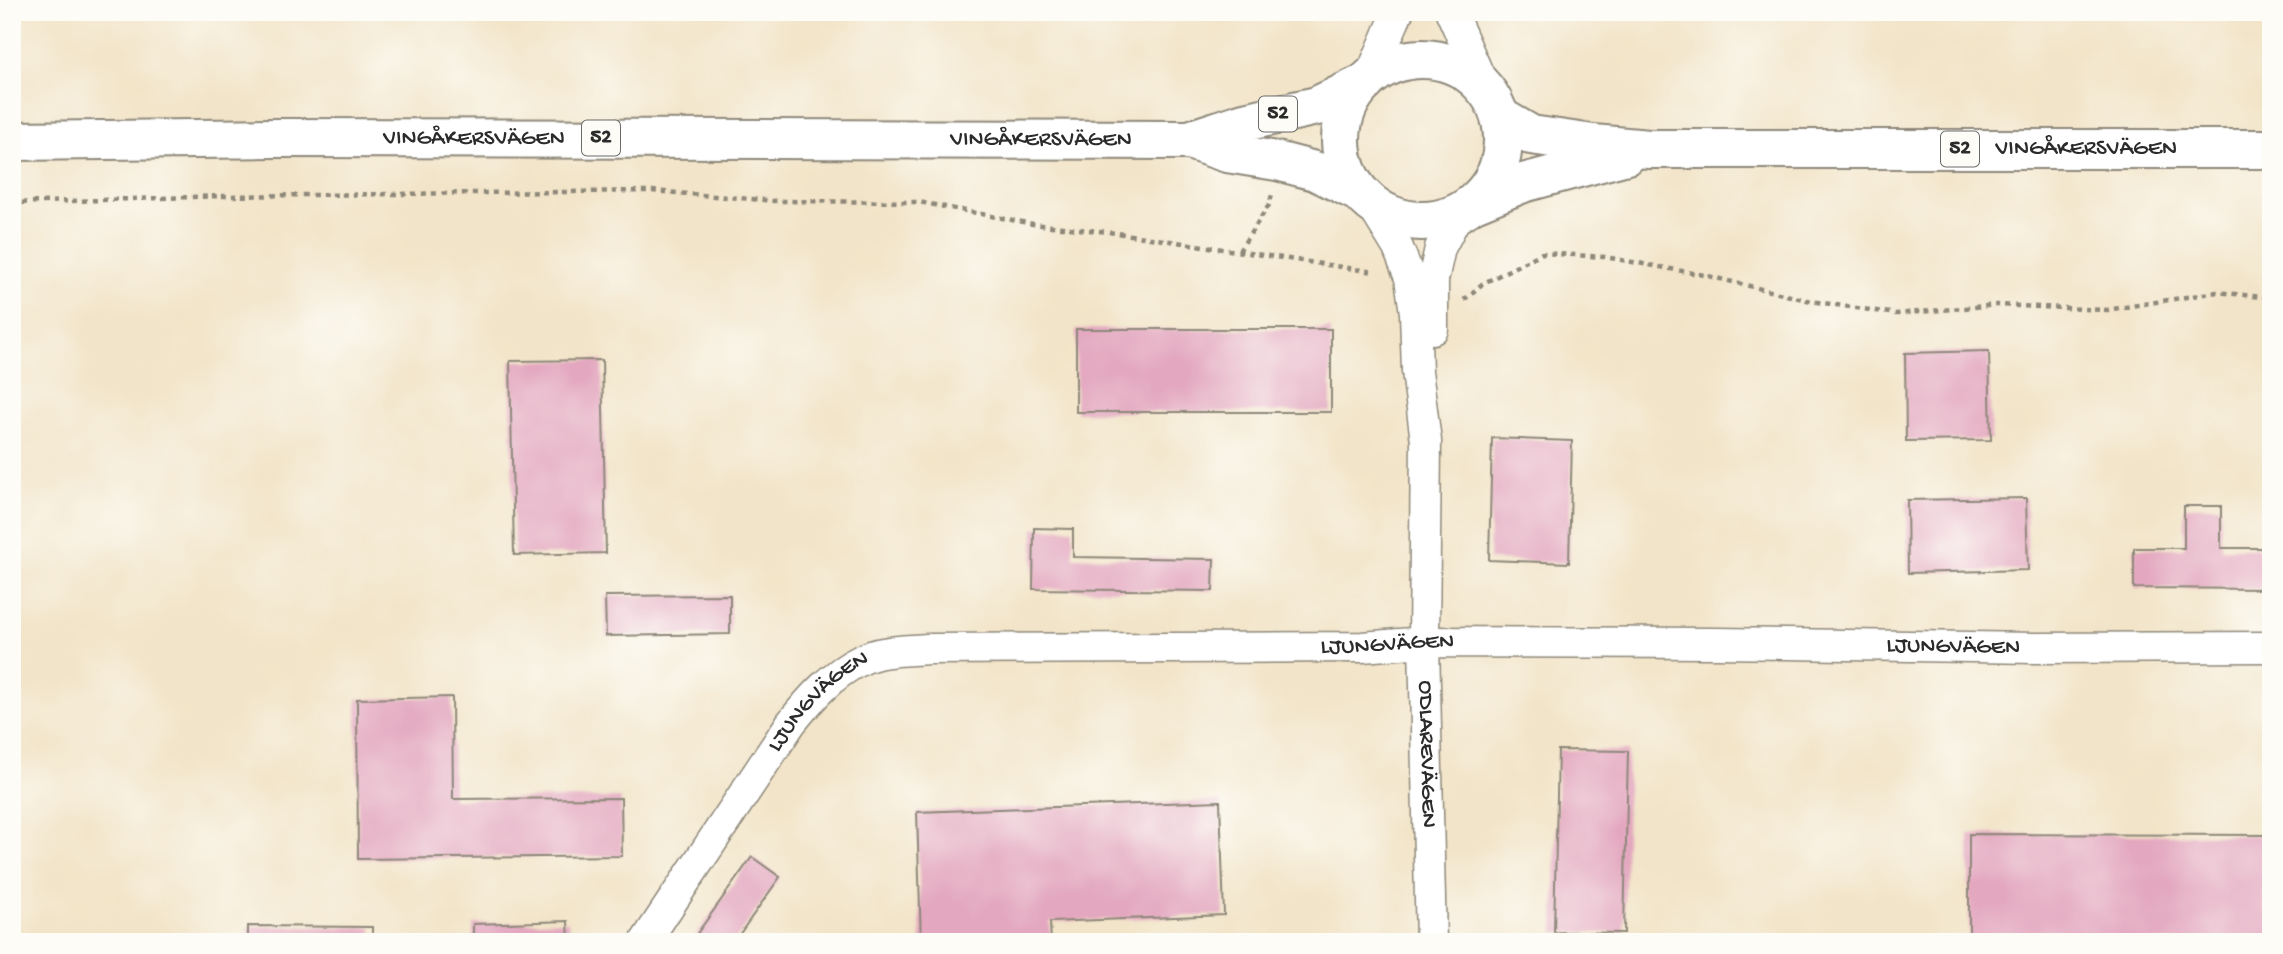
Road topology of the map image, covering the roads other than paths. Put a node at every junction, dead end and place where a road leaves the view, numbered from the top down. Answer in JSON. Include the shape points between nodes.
{"nodes":[{"id":1,"x":1398,"y":12,"type":"edge"},
{"id":2,"x":1451,"y":12,"type":"edge"},
{"id":3,"x":1368,"y":80,"type":"junction"},
{"id":4,"x":1492,"y":103,"type":"junction"},
{"id":5,"x":1189,"y":140,"type":"junction"},
{"id":6,"x":12,"y":141,"type":"edge"},
{"id":7,"x":1649,"y":149,"type":"junction"},
{"id":8,"x":2271,"y":149,"type":"edge"},
{"id":9,"x":1363,"y":195,"type":"junction"},
{"id":10,"x":1467,"y":206,"type":"junction"},
{"id":11,"x":1426,"y":441,"type":"junction"},
{"id":12,"x":1424,"y":642,"type":"junction"},
{"id":13,"x":2271,"y":647,"type":"edge"},
{"id":14,"x":645,"y":942,"type":"edge"},
{"id":15,"x":1431,"y":942,"type":"edge"}],
"edges":[{"from":1,"to":3,"type":"street"},
{"from":2,"to":4,"type":"street"},
{"from":3,"to":4,"type":"main road","number":"52","via":[[1398,62],[1430,59],[1461,68]]},
{"from":3,"to":5,"type":"main road","name":"VINGÅKERSVÄGEN","number":"52","via":[[1317,106]]},
{"from":3,"to":9,"type":"main road","via":[[1350,101],[1340,132],[1343,163]]},
{"from":4,"to":7,"type":"main road","name":"VINGÅKERSVÄGEN","number":"52","via":[[1531,135]]},
{"from":4,"to":10,"type":"main road","via":[[1503,149],[1493,179]]},
{"from":5,"to":6,"type":"main road","name":"VINGÅKERSVÄGEN","number":"52"},
{"from":5,"to":9,"type":"main road","name":"VINGÅKERSVÄGEN","number":"52","via":[[1227,153],[1315,170]]},
{"from":7,"to":8,"type":"main road","name":"VINGÅKERSVÄGEN","number":"52"},
{"from":7,"to":10,"type":"main road","name":"VINGÅKERSVÄGEN","number":"52","via":[[1523,183]]},
{"from":9,"to":10,"type":"main road","number":"52","via":[[1383,212],[1413,221],[1445,219]]},
{"from":9,"to":11,"type":"street","name":"ODLAREVÄGEN","via":[[1398,248],[1410,278]]},
{"from":10,"to":11,"type":"street","name":"ODLAREVÄGEN","via":[[1440,248],[1433,280],[1435,370]]},
{"from":11,"to":12,"type":"street","name":"ODLAREVÄGEN"},
{"from":12,"to":13,"type":"street","name":"LJUNGVÄGEN"},
{"from":12,"to":14,"type":"street","name":"LJUNGVÄGEN","via":[[1349,647],[927,649],[862,659],[813,695],[791,723]]},
{"from":12,"to":15,"type":"street","name":"ODLAREVÄGEN"}]}
